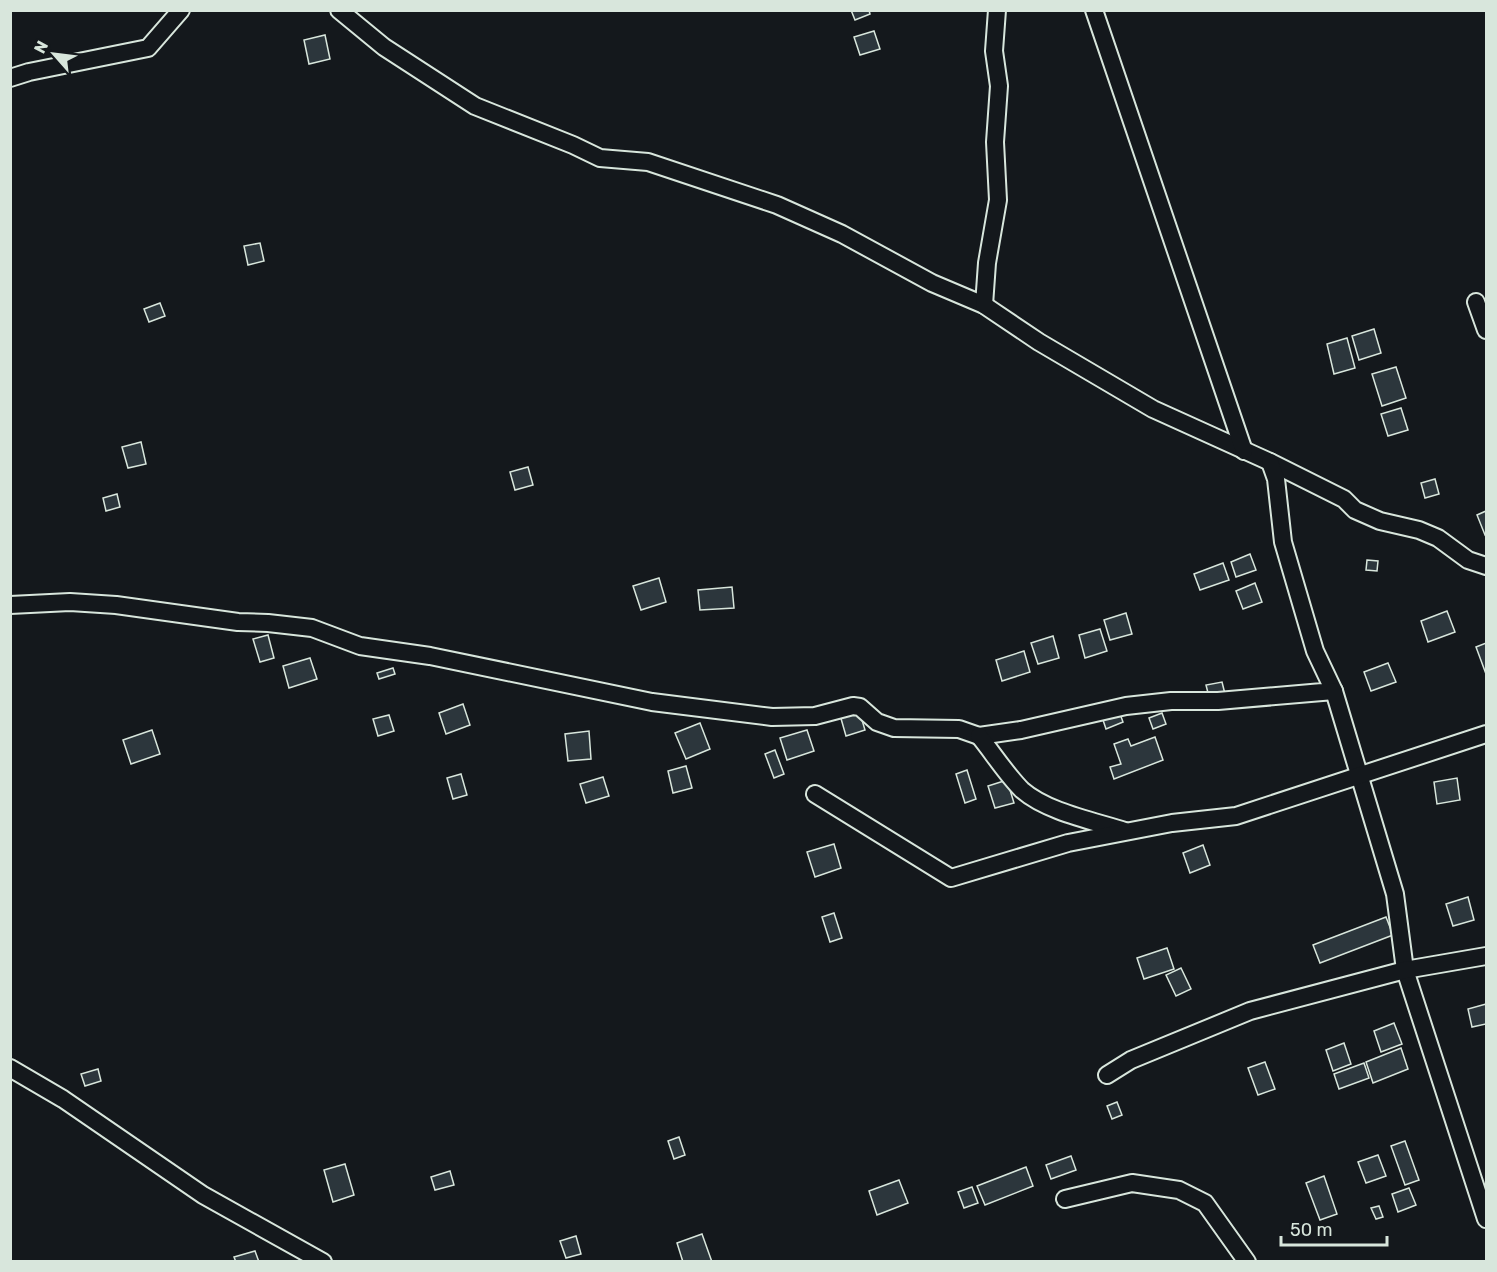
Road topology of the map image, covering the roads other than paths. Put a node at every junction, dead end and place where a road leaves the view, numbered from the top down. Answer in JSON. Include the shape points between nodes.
{"nodes":[{"id":1,"x":181,"y":10,"type":"edge"},
{"id":2,"x":339,"y":10,"type":"edge"},
{"id":3,"x":997,"y":10,"type":"edge"},
{"id":4,"x":1094,"y":10,"type":"edge"},
{"id":5,"x":10,"y":78,"type":"edge"},
{"id":6,"x":1476,"y":302,"type":"dead end"},
{"id":7,"x":984,"y":305,"type":"junction"},
{"id":8,"x":1486,"y":330,"type":"edge"},
{"id":9,"x":1244,"y":451,"type":"junction"},
{"id":10,"x":1270,"y":462,"type":"junction"},
{"id":11,"x":1486,"y":566,"type":"edge"},
{"id":12,"x":10,"y":605,"type":"edge"},
{"id":13,"x":1334,"y":691,"type":"junction"},
{"id":14,"x":1486,"y":734,"type":"edge"},
{"id":15,"x":979,"y":736,"type":"junction"},
{"id":16,"x":1359,"y":775,"type":"junction"},
{"id":17,"x":815,"y":794,"type":"dead end"},
{"id":18,"x":1129,"y":832,"type":"junction"},
{"id":19,"x":1486,"y":956,"type":"edge"},
{"id":20,"x":1405,"y":970,"type":"junction"},
{"id":21,"x":10,"y":1068,"type":"edge"},
{"id":22,"x":1107,"y":1075,"type":"dead end"},
{"id":23,"x":1065,"y":1199,"type":"dead end"},
{"id":24,"x":1486,"y":1220,"type":"edge"},
{"id":25,"x":323,"y":1262,"type":"edge"},
{"id":26,"x":1247,"y":1262,"type":"edge"}],
"edges":[{"from":1,"to":5,"type":"street","via":[[148,48]]},
{"from":2,"to":7,"type":"street","via":[[384,46],[475,106],[600,158],[648,162],[777,205]]},
{"from":3,"to":7,"type":"street","via":[[994,51],[999,86],[995,142],[998,200]]},
{"from":4,"to":9,"type":"street"},
{"from":6,"to":8,"type":"street"},
{"from":7,"to":9,"type":"street","via":[[1038,342],[1153,409]]},
{"from":9,"to":10,"type":"street"},
{"from":10,"to":11,"type":"street","via":[[1344,499],[1355,510],[1438,538],[1468,560]]},
{"from":10,"to":13,"type":"street","via":[[1276,479],[1283,542],[1315,651]]},
{"from":12,"to":15,"type":"street","via":[[116,605],[312,628],[360,646],[460,662],[652,702],[772,717],[815,716],[853,706],[894,728],[959,729]]},
{"from":13,"to":15,"type":"street","via":[[1126,706]]},
{"from":13,"to":16,"type":"street"},
{"from":14,"to":16,"type":"street"},
{"from":15,"to":18,"type":"street","via":[[1025,792],[1075,816]]},
{"from":16,"to":18,"type":"street","via":[[1236,816]]},
{"from":16,"to":20,"type":"street","via":[[1395,894]]},
{"from":17,"to":18,"type":"street","via":[[951,878],[1068,843]]},
{"from":19,"to":20,"type":"street"},
{"from":20,"to":22,"type":"street","via":[[1250,1011],[1131,1060]]},
{"from":20,"to":24,"type":"street"},
{"from":21,"to":25,"type":"street","via":[[63,1099],[203,1195]]},
{"from":23,"to":26,"type":"street","via":[[1132,1183],[1179,1190],[1205,1203]]}]}
